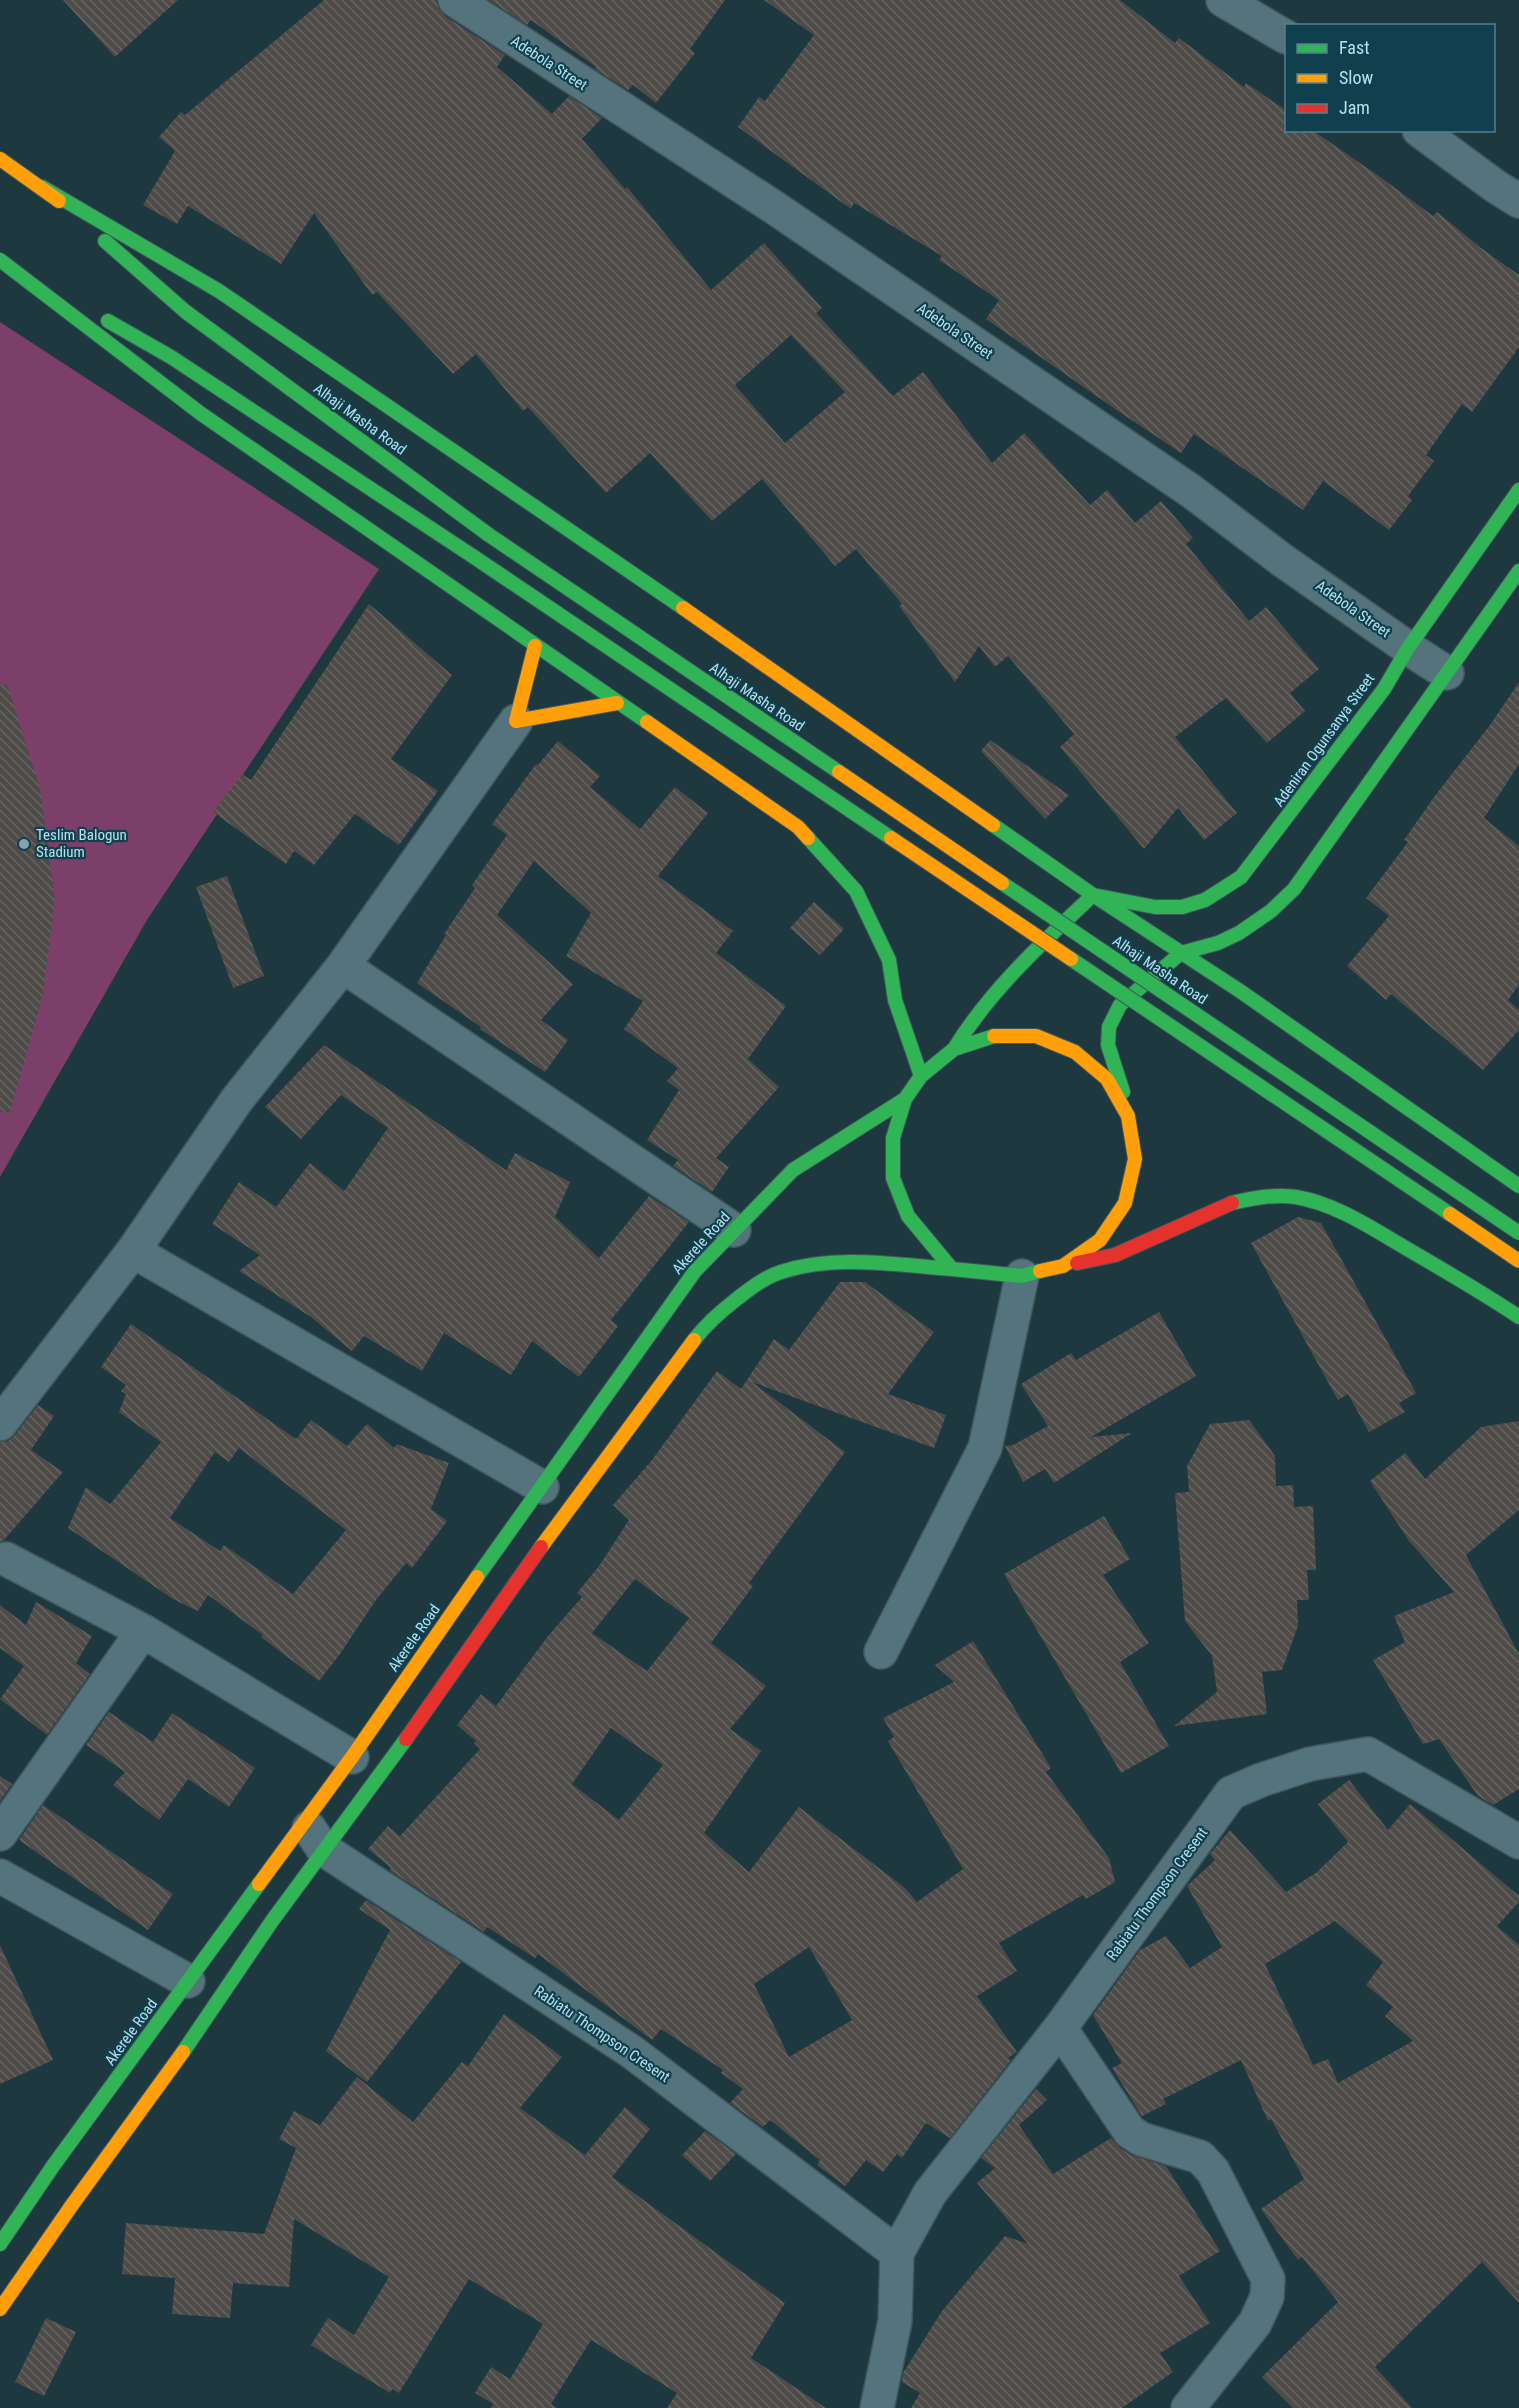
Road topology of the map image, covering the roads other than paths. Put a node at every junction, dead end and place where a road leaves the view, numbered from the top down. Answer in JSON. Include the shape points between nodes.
{"nodes":[{"id":1,"x":455,"y":0,"type":"edge"},
{"id":2,"x":1223,"y":0,"type":"edge"},
{"id":3,"x":1285,"y":37,"type":"edge"},
{"id":4,"x":1422,"y":132,"type":"edge"},
{"id":5,"x":0,"y":159,"type":"edge"},
{"id":6,"x":42,"y":186,"type":"junction"},
{"id":7,"x":1519,"y":201,"type":"edge"},
{"id":8,"x":0,"y":259,"type":"edge"},
{"id":9,"x":1519,"y":490,"type":"edge"},
{"id":10,"x":1519,"y":571,"type":"edge"},
{"id":11,"x":535,"y":646,"type":"junction"},
{"id":12,"x":1408,"y":648,"type":"junction"},
{"id":13,"x":1447,"y":673,"type":"junction"},
{"id":14,"x":617,"y":703,"type":"junction"},
{"id":15,"x":516,"y":721,"type":"junction"},
{"id":16,"x":1094,"y":895,"type":"junction"},
{"id":17,"x":1181,"y":953,"type":"junction"},
{"id":18,"x":343,"y":966,"type":"junction"},
{"id":19,"x":954,"y":1049,"type":"junction"},
{"id":20,"x":921,"y":1076,"type":"junction"},
{"id":21,"x":905,"y":1099,"type":"junction"},
{"id":22,"x":1128,"y":1116,"type":"junction"},
{"id":23,"x":1519,"y":1186,"type":"edge"},
{"id":24,"x":734,"y":1230,"type":"junction"},
{"id":25,"x":1519,"y":1233,"type":"edge"},
{"id":26,"x":133,"y":1251,"type":"junction"},
{"id":27,"x":1519,"y":1261,"type":"edge"},
{"id":28,"x":1064,"y":1266,"type":"junction"},
{"id":29,"x":952,"y":1269,"type":"junction"},
{"id":30,"x":1022,"y":1276,"type":"junction"},
{"id":31,"x":1519,"y":1317,"type":"edge"},
{"id":32,"x":0,"y":1424,"type":"edge"},
{"id":33,"x":542,"y":1486,"type":"junction"},
{"id":34,"x":6,"y":1559,"type":"dead end"},
{"id":35,"x":143,"y":1631,"type":"junction"},
{"id":36,"x":881,"y":1652,"type":"dead end"},
{"id":37,"x":352,"y":1757,"type":"junction"},
{"id":38,"x":304,"y":1821,"type":"junction"},
{"id":39,"x":0,"y":1834,"type":"edge"},
{"id":40,"x":1519,"y":1842,"type":"edge"},
{"id":41,"x":323,"y":1850,"type":"junction"},
{"id":42,"x":0,"y":1876,"type":"edge"},
{"id":43,"x":188,"y":1981,"type":"junction"},
{"id":44,"x":1060,"y":2028,"type":"junction"},
{"id":45,"x":0,"y":2244,"type":"edge"},
{"id":46,"x":897,"y":2253,"type":"junction"},
{"id":47,"x":0,"y":2309,"type":"edge"},
{"id":48,"x":877,"y":2408,"type":"edge"},
{"id":49,"x":1188,"y":2408,"type":"edge"}],
"edges":[{"from":1,"to":12,"type":"street","name":"Adebola Street","via":[[775,208],[1191,491]]},
{"from":2,"to":3,"type":"street"},
{"from":4,"to":7,"type":"street"},
{"from":5,"to":6,"type":"street","name":"Alhaji Masha Road"},
{"from":6,"to":16,"type":"street","via":[[219,291],[704,622]]},
{"from":6,"to":25,"type":"street","name":"Alhaji Masha Road","bridge":true,"via":[[186,312],[489,535]]},
{"from":8,"to":11,"type":"street","via":[[200,414]]},
{"from":8,"to":27,"type":"street","bridge":true,"via":[[171,357]]},
{"from":9,"to":12,"type":"street","name":"Adeniran Ogunsanya Street"},
{"from":10,"to":13,"type":"street"},
{"from":11,"to":14,"type":"street"},
{"from":11,"to":15,"type":"street"},
{"from":12,"to":13,"type":"street","name":"Adebola Street"},
{"from":12,"to":16,"type":"street","name":"Adeniran Ogunsanya Street","via":[[1384,688],[1251,866],[1221,893],[1194,906],[1174,908]]},
{"from":13,"to":17,"type":"street","via":[[1294,889],[1239,933]]},
{"from":14,"to":15,"type":"street"},
{"from":14,"to":20,"type":"street","via":[[798,828],[856,891],[889,960],[895,1000]]},
{"from":15,"to":18,"type":"street"},
{"from":16,"to":17,"type":"street"},
{"from":16,"to":19,"type":"street","via":[[997,990]]},
{"from":17,"to":22,"type":"street","via":[[1120,1005],[1109,1027],[1108,1045]]},
{"from":17,"to":23,"type":"street"},
{"from":18,"to":24,"type":"street"},
{"from":18,"to":26,"type":"street","via":[[236,1101]]},
{"from":19,"to":20,"type":"street"},
{"from":19,"to":22,"type":"street","via":[[994,1036],[1035,1036],[1075,1052],[1107,1079]]},
{"from":20,"to":21,"type":"street"},
{"from":21,"to":24,"type":"street","name":"Akerele Road","via":[[793,1170]]},
{"from":21,"to":29,"type":"street","via":[[892,1138],[893,1178],[908,1216]]},
{"from":22,"to":28,"type":"street","via":[[1135,1160],[1125,1203],[1100,1240]]},
{"from":24,"to":33,"type":"street","name":"Akerele Road","via":[[695,1271]]},
{"from":26,"to":32,"type":"street"},
{"from":26,"to":33,"type":"street"},
{"from":28,"to":30,"type":"street"},
{"from":28,"to":31,"type":"street","via":[[1114,1255],[1230,1203],[1263,1196],[1294,1197],[1324,1204],[1350,1216]]},
{"from":29,"to":30,"type":"street"},
{"from":29,"to":41,"type":"street","via":[[830,1263],[780,1272],[708,1321]]},
{"from":30,"to":36,"type":"street","via":[[986,1448]]},
{"from":33,"to":37,"type":"street","name":"Akerele Road"},
{"from":34,"to":35,"type":"street"},
{"from":35,"to":37,"type":"street"},
{"from":35,"to":39,"type":"street"},
{"from":37,"to":38,"type":"street","name":"Akerele Road"},
{"from":38,"to":41,"type":"street","name":"Rabiatu Thompson Cresent"},
{"from":38,"to":43,"type":"street","name":"Akerele Road"},
{"from":40,"to":44,"type":"street","name":"Rabiatu Thompson Cresent","via":[[1368,1754],[1310,1764],[1260,1780],[1231,1792]]},
{"from":41,"to":46,"type":"street","name":"Rabiatu Thompson Cresent","via":[[633,2052]]},
{"from":41,"to":47,"type":"street"},
{"from":42,"to":43,"type":"street"},
{"from":43,"to":45,"type":"street","name":"Akerele Road"},
{"from":44,"to":46,"type":"street","name":"Rabiatu Thompson Cresent","via":[[930,2193]]},
{"from":44,"to":49,"type":"street","via":[[1130,2132],[1200,2157],[1213,2171],[1268,2278],[1267,2296],[1255,2324]]},
{"from":46,"to":48,"type":"street","name":"Rabiatu Thompson Cresent","via":[[895,2321]]}]}
